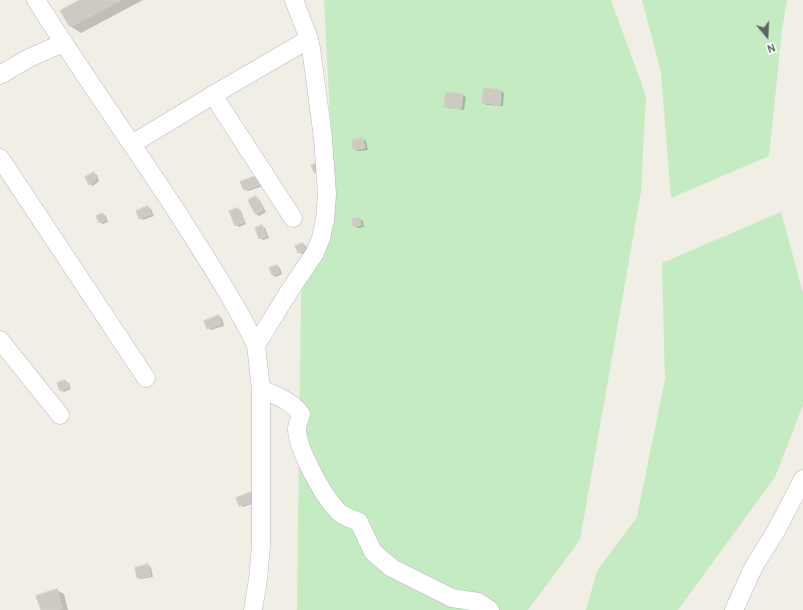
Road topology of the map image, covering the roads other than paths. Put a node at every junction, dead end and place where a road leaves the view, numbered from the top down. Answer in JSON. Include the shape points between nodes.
{"nodes":[{"id":1,"x":36,"y":0,"type":"edge"},
{"id":2,"x":294,"y":0,"type":"edge"},
{"id":3,"x":309,"y":39,"type":"junction"},
{"id":4,"x":63,"y":43,"type":"junction"},
{"id":5,"x":0,"y":75,"type":"edge"},
{"id":6,"x":213,"y":94,"type":"junction"},
{"id":7,"x":132,"y":144,"type":"junction"},
{"id":8,"x":0,"y":158,"type":"edge"},
{"id":9,"x":293,"y":218,"type":"dead end"},
{"id":10,"x":0,"y":340,"type":"edge"},
{"id":11,"x":256,"y":345,"type":"junction"},
{"id":12,"x":146,"y":378,"type":"dead end"},
{"id":13,"x":261,"y":389,"type":"junction"},
{"id":14,"x":60,"y":415,"type":"dead end"},
{"id":15,"x":803,"y":479,"type":"edge"},
{"id":16,"x":253,"y":610,"type":"edge"},
{"id":17,"x":490,"y":610,"type":"edge"},
{"id":18,"x":734,"y":610,"type":"edge"}],
"edges":[{"from":1,"to":4,"type":"street"},
{"from":2,"to":3,"type":"street"},
{"from":3,"to":6,"type":"street"},
{"from":3,"to":11,"type":"street","via":[[321,121],[327,194],[325,220],[314,253]]},
{"from":4,"to":5,"type":"street","via":[[29,58]]},
{"from":4,"to":7,"type":"street"},
{"from":6,"to":7,"type":"street"},
{"from":6,"to":9,"type":"street"},
{"from":7,"to":11,"type":"street","via":[[229,293]]},
{"from":8,"to":12,"type":"street"},
{"from":10,"to":14,"type":"street"},
{"from":11,"to":13,"type":"street"},
{"from":13,"to":16,"type":"street","via":[[261,546]]},
{"from":13,"to":17,"type":"street","via":[[296,407],[301,414],[297,429],[309,467],[336,510],[359,522],[376,556],[392,568],[452,598],[478,602]]},
{"from":15,"to":18,"type":"street","via":[[754,566]]}]}
